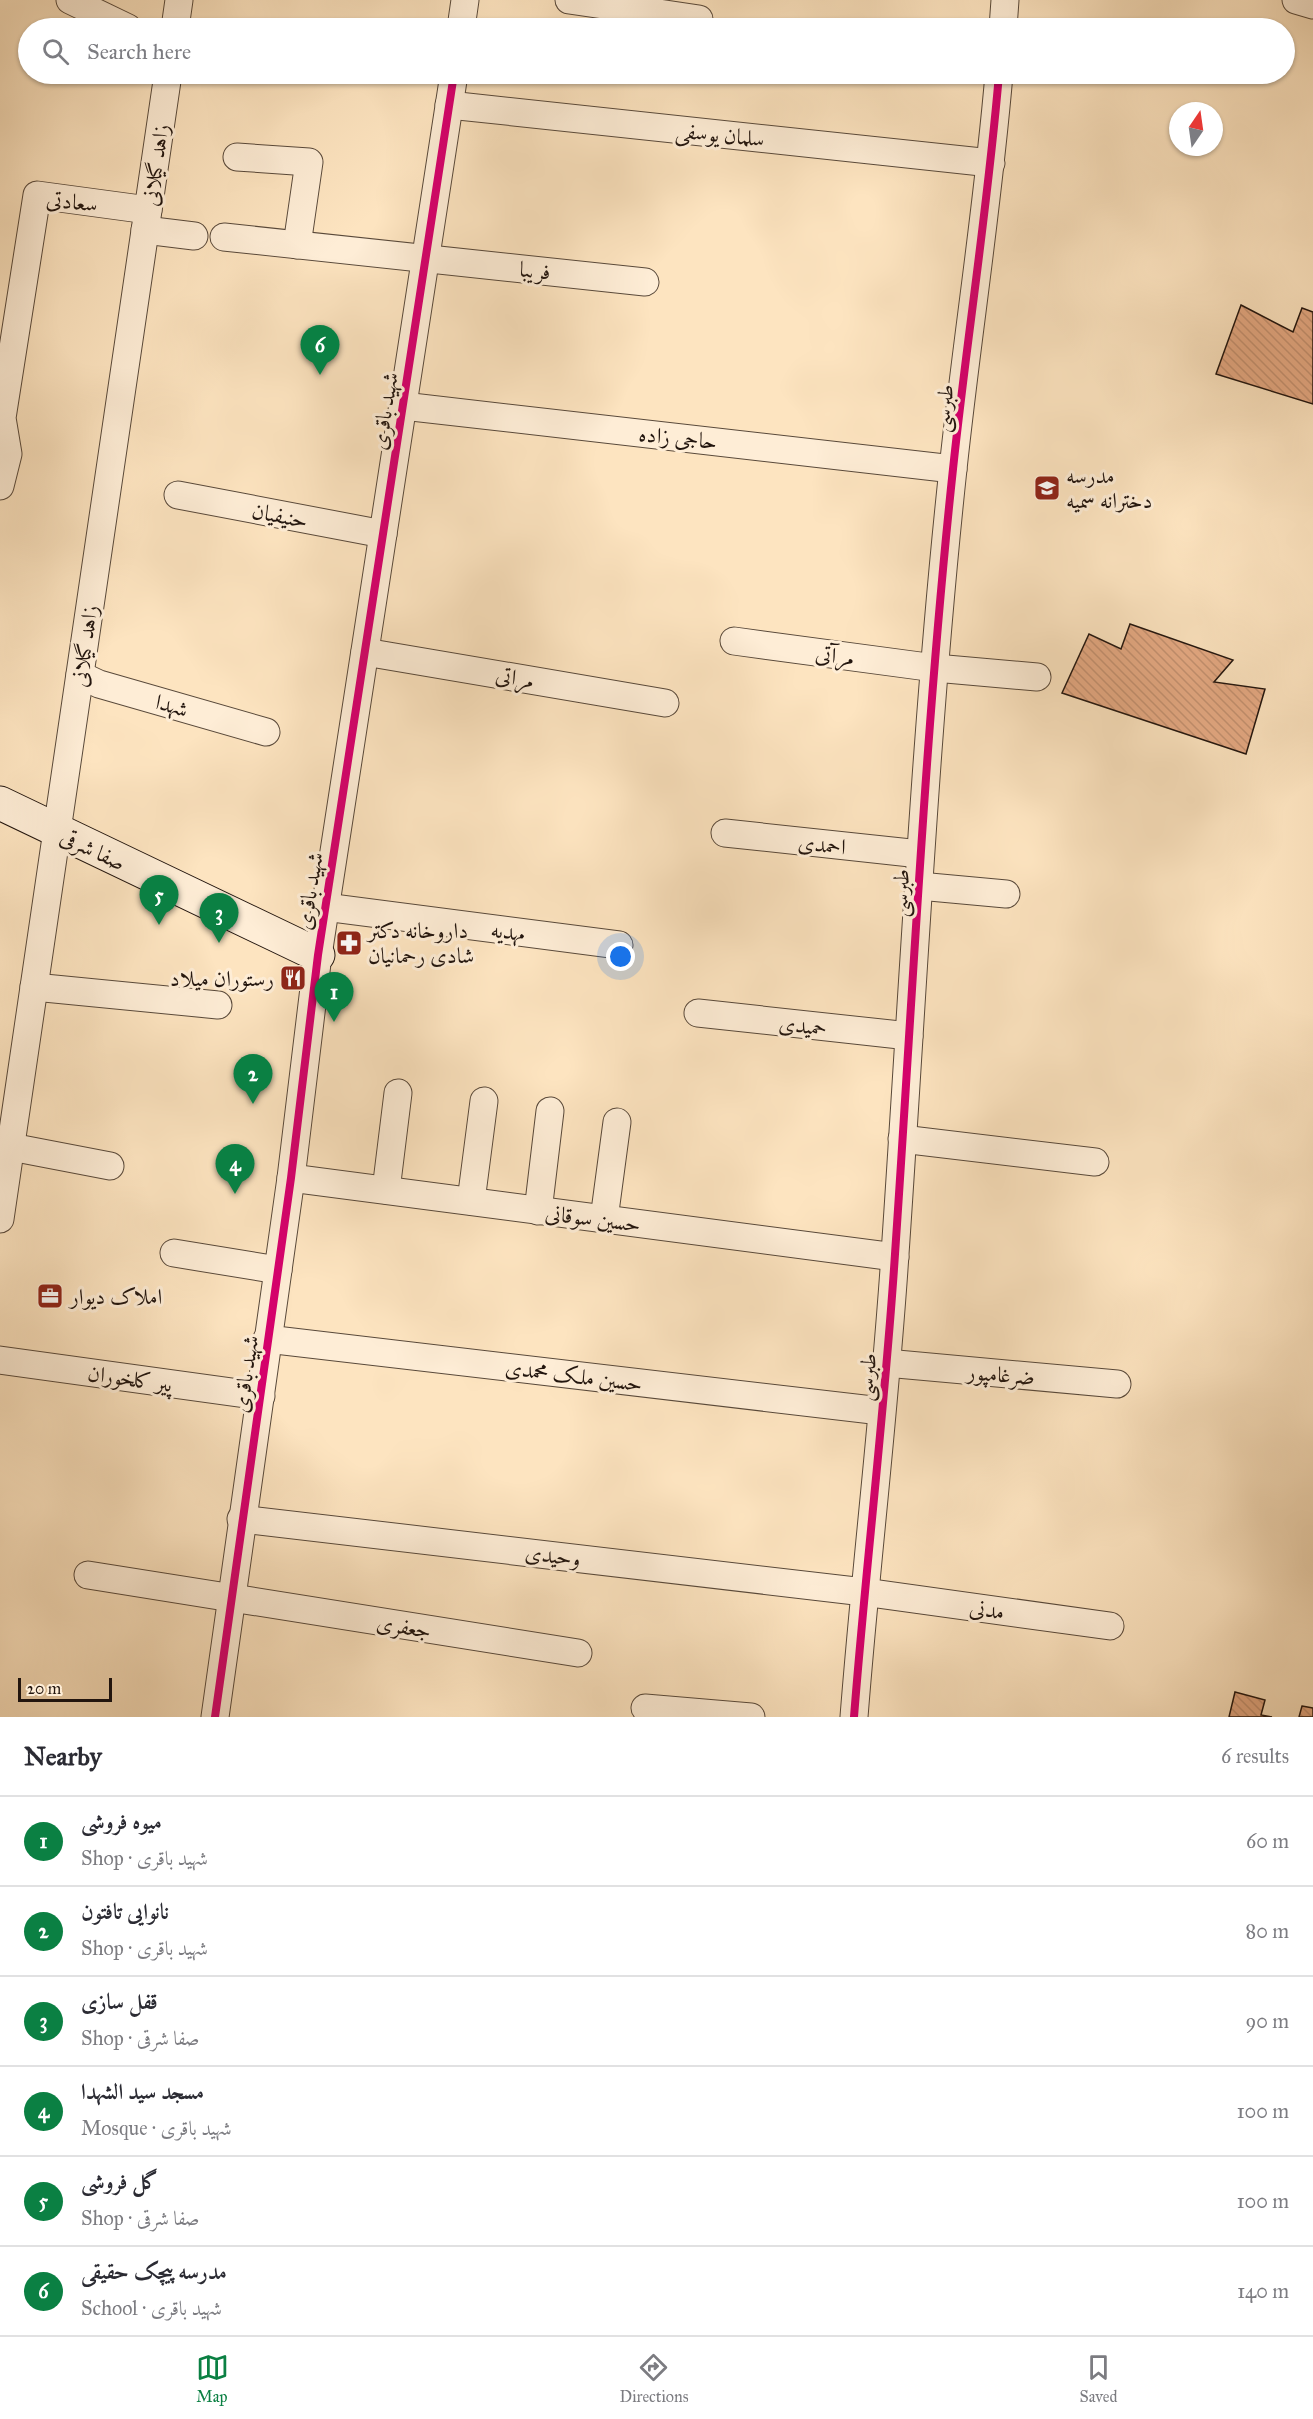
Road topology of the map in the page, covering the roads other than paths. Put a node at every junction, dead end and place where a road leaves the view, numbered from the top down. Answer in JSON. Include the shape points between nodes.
{"nodes":[{"id":1,"x":70,"y":0,"type":"edge"},
{"id":2,"x":179,"y":0,"type":"edge"},
{"id":3,"x":465,"y":0,"type":"edge"},
{"id":4,"x":569,"y":0,"type":"edge"},
{"id":5,"x":1005,"y":0,"type":"edge"},
{"id":6,"x":1296,"y":0,"type":"edge"},
{"id":7,"x":1313,"y":5,"type":"edge"},
{"id":8,"x":107,"y":18,"type":"edge"},
{"id":9,"x":176,"y":18,"type":"edge"},
{"id":10,"x":462,"y":18,"type":"edge"},
{"id":11,"x":692,"y":18,"type":"edge"},
{"id":12,"x":1004,"y":18,"type":"edge"},
{"id":13,"x":167,"y":84,"type":"edge"},
{"id":14,"x":452,"y":84,"type":"edge"},
{"id":15,"x":998,"y":84,"type":"edge"},
{"id":16,"x":449,"y":105,"type":"junction"},
{"id":17,"x":237,"y":157,"type":"dead end"},
{"id":18,"x":992,"y":163,"type":"junction"},
{"id":19,"x":147,"y":220,"type":"junction"},
{"id":20,"x":194,"y":236,"type":"dead end"},
{"id":21,"x":224,"y":237,"type":"dead end"},
{"id":22,"x":297,"y":245,"type":"junction"},
{"id":23,"x":426,"y":257,"type":"junction"},
{"id":24,"x":645,"y":282,"type":"dead end"},
{"id":25,"x":403,"y":406,"type":"junction"},
{"id":26,"x":953,"y":469,"type":"junction"},
{"id":27,"x":0,"y":486,"type":"edge"},
{"id":28,"x":178,"y":495,"type":"dead end"},
{"id":29,"x":383,"y":534,"type":"junction"},
{"id":30,"x":734,"y":641,"type":"dead end"},
{"id":31,"x":364,"y":652,"type":"junction"},
{"id":32,"x":935,"y":668,"type":"junction"},
{"id":33,"x":80,"y":675,"type":"junction"},
{"id":34,"x":1037,"y":677,"type":"dead end"},
{"id":35,"x":665,"y":703,"type":"dead end"},
{"id":36,"x":266,"y":732,"type":"dead end"},
{"id":37,"x":0,"y":803,"type":"edge"},
{"id":38,"x":56,"y":832,"type":"junction"},
{"id":39,"x":725,"y":833,"type":"dead end"},
{"id":40,"x":920,"y":854,"type":"junction"},
{"id":41,"x":919,"y":886,"type":"junction"},
{"id":42,"x":1006,"y":894,"type":"dead end"},
{"id":43,"x":325,"y":907,"type":"junction"},
{"id":44,"x":619,"y":945,"type":"dead end"},
{"id":45,"x":318,"y":955,"type":"junction"},
{"id":46,"x":34,"y":987,"type":"junction"},
{"id":47,"x":218,"y":1005,"type":"dead end"},
{"id":48,"x":698,"y":1013,"type":"dead end"},
{"id":49,"x":909,"y":1036,"type":"junction"},
{"id":50,"x":398,"y":1093,"type":"dead end"},
{"id":51,"x":484,"y":1101,"type":"dead end"},
{"id":52,"x":550,"y":1112,"type":"dead end"},
{"id":53,"x":617,"y":1122,"type":"dead end"},
{"id":54,"x":8,"y":1137,"type":"edge"},
{"id":55,"x":902,"y":1139,"type":"junction"},
{"id":56,"x":1095,"y":1162,"type":"dead end"},
{"id":57,"x":110,"y":1166,"type":"dead end"},
{"id":58,"x":291,"y":1178,"type":"junction"},
{"id":59,"x":386,"y":1190,"type":"junction"},
{"id":60,"x":471,"y":1201,"type":"junction"},
{"id":61,"x":538,"y":1210,"type":"junction"},
{"id":62,"x":0,"y":1219,"type":"edge"},
{"id":63,"x":604,"y":1219,"type":"junction"},
{"id":64,"x":174,"y":1253,"type":"dead end"},
{"id":65,"x":895,"y":1257,"type":"junction"},
{"id":66,"x":278,"y":1270,"type":"junction"},
{"id":67,"x":267,"y":1339,"type":"junction"},
{"id":68,"x":0,"y":1360,"type":"edge"},
{"id":69,"x":886,"y":1363,"type":"junction"},
{"id":70,"x":1117,"y":1384,"type":"dead end"},
{"id":71,"x":261,"y":1396,"type":"junction"},
{"id":72,"x":881,"y":1411,"type":"junction"},
{"id":73,"x":242,"y":1519,"type":"junction"},
{"id":74,"x":88,"y":1575,"type":"dead end"},
{"id":75,"x":864,"y":1592,"type":"junction"},
{"id":76,"x":231,"y":1599,"type":"junction"},
{"id":77,"x":1110,"y":1626,"type":"dead end"},
{"id":78,"x":578,"y":1653,"type":"dead end"},
{"id":79,"x":645,"y":1708,"type":"dead end"},
{"id":80,"x":215,"y":1717,"type":"edge"},
{"id":81,"x":751,"y":1717,"type":"edge"},
{"id":82,"x":854,"y":1717,"type":"edge"}],
"edges":[{"from":1,"to":8,"type":"street"},
{"from":2,"to":9,"type":"street"},
{"from":3,"to":10,"type":"street"},
{"from":4,"to":11,"type":"street"},
{"from":5,"to":12,"type":"street"},
{"from":6,"to":7,"type":"street"},
{"from":13,"to":19,"type":"street","name":"زاهد گیلانی"},
{"from":14,"to":16,"type":"street","name":"شهید باقری"},
{"from":15,"to":18,"type":"street","name":"طبرسی"},
{"from":16,"to":18,"type":"street","name":"سلمان یوسفی"},
{"from":16,"to":23,"type":"street","name":"شهید باقری"},
{"from":17,"to":22,"type":"street","via":[[309,162]]},
{"from":18,"to":26,"type":"street","name":"طبرسی"},
{"from":19,"to":20,"type":"street"},
{"from":19,"to":27,"type":"street","name":"سعادتی","via":[[37,195],[2,418],[8,454]]},
{"from":19,"to":33,"type":"street","name":"زاهد گیلانی"},
{"from":21,"to":22,"type":"street","name":"فریبا"},
{"from":22,"to":23,"type":"street","name":"فریبا"},
{"from":23,"to":24,"type":"street","name":"فریبا"},
{"from":23,"to":25,"type":"street","name":"شهید باقری"},
{"from":25,"to":26,"type":"street","name":"حاجی زاده"},
{"from":25,"to":29,"type":"street","name":"شهید باقری"},
{"from":26,"to":32,"type":"street","name":"طبرسی"},
{"from":28,"to":29,"type":"street","name":"حنیفیان"},
{"from":29,"to":31,"type":"street","name":"شهید باقری"},
{"from":30,"to":32,"type":"street","name":"مرآتی"},
{"from":31,"to":35,"type":"street","name":"مراتی"},
{"from":31,"to":43,"type":"street","name":"شهید باقری"},
{"from":32,"to":34,"type":"street","name":"مرآتی"},
{"from":32,"to":40,"type":"street","name":"طبرسی"},
{"from":33,"to":36,"type":"street","name":"شهدا","via":[[99,684]]},
{"from":33,"to":38,"type":"street","name":"زاهد گیلانی"},
{"from":37,"to":38,"type":"main road","name":"صفا شرقی"},
{"from":38,"to":45,"type":"main road","name":"صفا شرقی"},
{"from":38,"to":46,"type":"street","name":"زاهد گیلانی"},
{"from":39,"to":40,"type":"street","name":"احمدی"},
{"from":40,"to":41,"type":"street","name":"طبرسی"},
{"from":41,"to":42,"type":"street"},
{"from":41,"to":49,"type":"street","name":"طبرسی"},
{"from":43,"to":44,"type":"street","name":"مهدیه"},
{"from":43,"to":45,"type":"street","name":"شهید باقری"},
{"from":45,"to":58,"type":"street","name":"شهید باقری"},
{"from":46,"to":47,"type":"street"},
{"from":46,"to":54,"type":"street","name":"زاهد گیلانی"},
{"from":48,"to":49,"type":"street","name":"حمیدی"},
{"from":49,"to":55,"type":"street","name":"طبرسی"},
{"from":50,"to":59,"type":"street"},
{"from":51,"to":60,"type":"street"},
{"from":52,"to":61,"type":"street"},
{"from":53,"to":63,"type":"street"},
{"from":54,"to":57,"type":"street"},
{"from":54,"to":62,"type":"street","name":"زاهد گیلانی"},
{"from":55,"to":56,"type":"street"},
{"from":55,"to":65,"type":"street","name":"طبرسی"},
{"from":58,"to":59,"type":"street","name":"حسین سوقانی"},
{"from":58,"to":66,"type":"street","name":"شهید باقری"},
{"from":59,"to":60,"type":"street","name":"حسین سوقانی"},
{"from":60,"to":61,"type":"street","name":"حسین سوقانی"},
{"from":61,"to":63,"type":"street","name":"حسین سوقانی"},
{"from":63,"to":65,"type":"street","name":"حسین سوقانی"},
{"from":64,"to":66,"type":"street"},
{"from":65,"to":69,"type":"street","name":"طبرسی"},
{"from":66,"to":67,"type":"street","name":"شهید باقری"},
{"from":67,"to":71,"type":"street","name":"شهید باقری"},
{"from":67,"to":72,"type":"street","name":"حسین ملک محمدی"},
{"from":68,"to":71,"type":"street","name":"پیر کلخوران"},
{"from":69,"to":70,"type":"street","name":"ضرغامپور"},
{"from":69,"to":72,"type":"street","name":"طبرسی"},
{"from":71,"to":73,"type":"street","name":"شهید باقری"},
{"from":72,"to":75,"type":"street","name":"طبرسی"},
{"from":73,"to":75,"type":"street","name":"وحیدی"},
{"from":73,"to":76,"type":"street","name":"شهید باقری"},
{"from":74,"to":76,"type":"street","name":"جعفری"},
{"from":75,"to":77,"type":"street","name":"مدنی"},
{"from":75,"to":82,"type":"street","name":"طبرسی"},
{"from":76,"to":78,"type":"street","name":"جعفری"},
{"from":76,"to":80,"type":"street","name":"شهید باقری"},
{"from":79,"to":81,"type":"street"}]}
